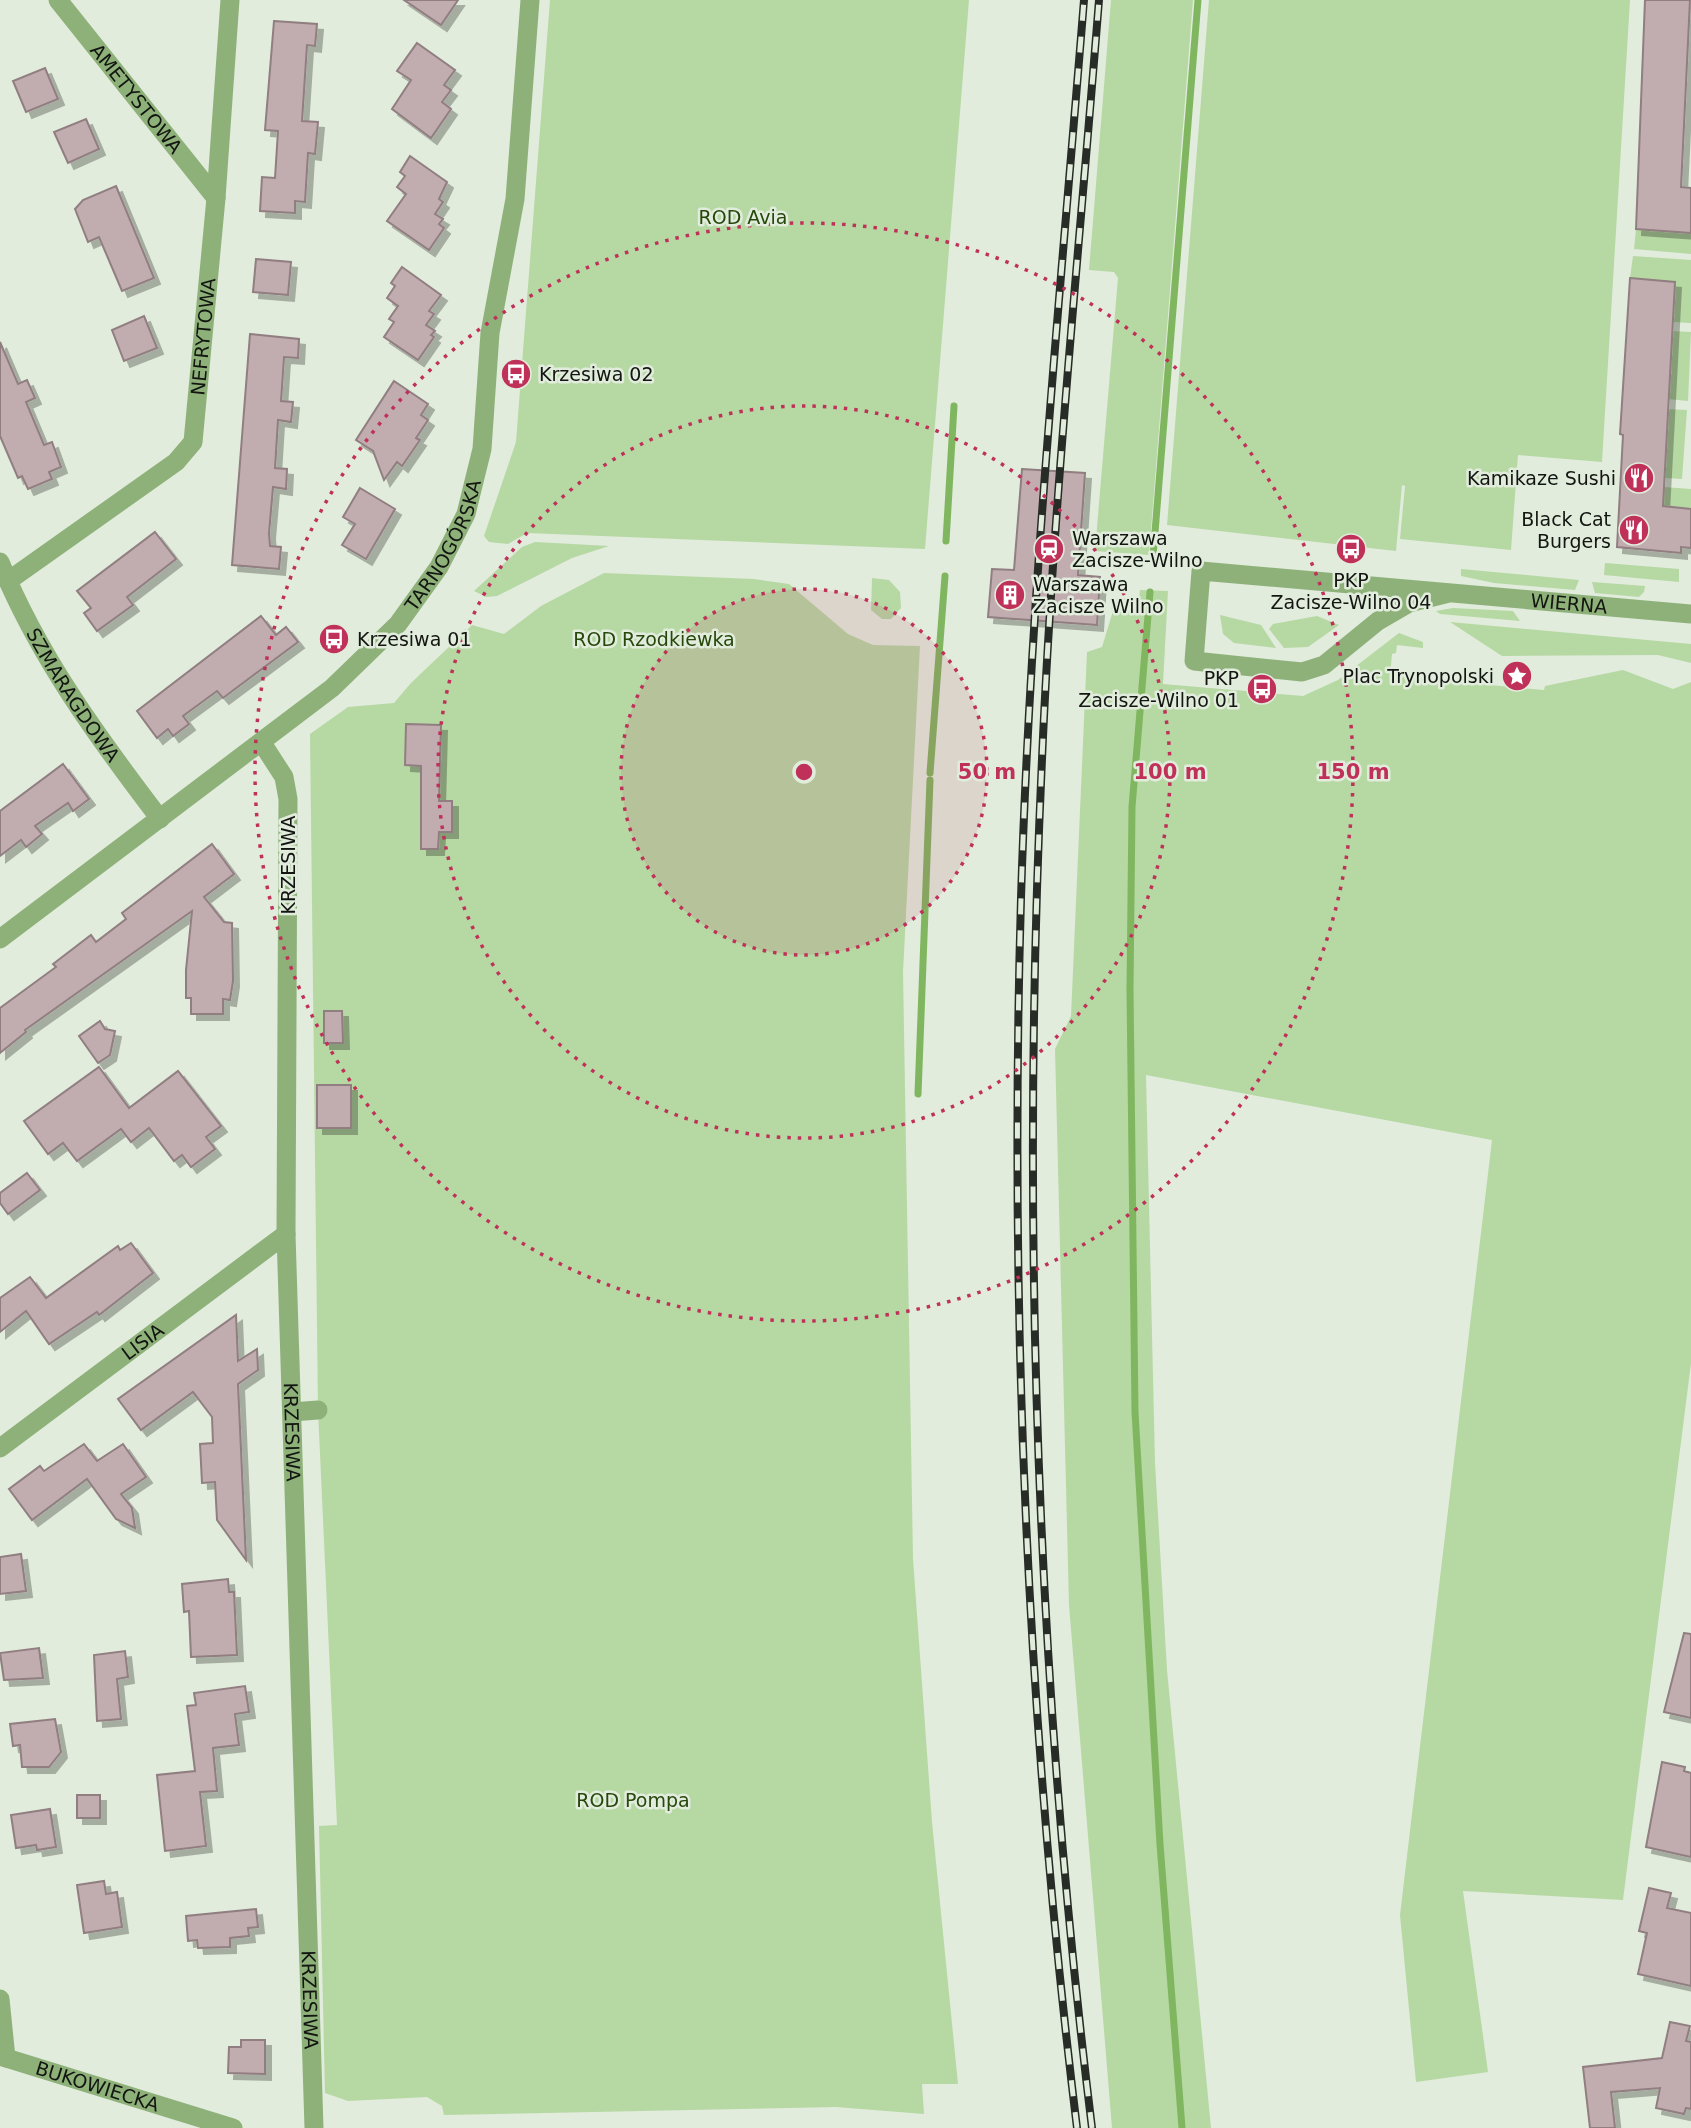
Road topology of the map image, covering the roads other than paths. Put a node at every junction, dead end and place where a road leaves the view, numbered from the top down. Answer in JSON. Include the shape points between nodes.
{"nodes":[{"id":1,"x":58,"y":0,"type":"edge"},
{"id":2,"x":230,"y":0,"type":"edge"},
{"id":3,"x":530,"y":0,"type":"edge"},
{"id":4,"x":216,"y":198,"type":"junction"},
{"id":5,"x":0,"y":562,"type":"edge"},
{"id":6,"x":8,"y":581,"type":"junction"},
{"id":7,"x":1449,"y":593,"type":"junction"},
{"id":8,"x":1691,"y":614,"type":"edge"},
{"id":9,"x":262,"y":743,"type":"junction"},
{"id":10,"x":160,"y":819,"type":"junction"},
{"id":11,"x":0,"y":939,"type":"edge"},
{"id":12,"x":286,"y":1234,"type":"junction"},
{"id":13,"x":318,"y":1410,"type":"dead end"},
{"id":14,"x":292,"y":1412,"type":"junction"},
{"id":15,"x":0,"y":1448,"type":"edge"},
{"id":16,"x":0,"y":1999,"type":"edge"},
{"id":17,"x":3,"y":2057,"type":"edge"},
{"id":18,"x":233,"y":2128,"type":"edge"},
{"id":19,"x":314,"y":2128,"type":"edge"}],
"edges":[{"from":1,"to":4,"type":"street","name":"AMETYSTOWA"},
{"from":2,"to":4,"type":"street","name":"NEFRYTOWA"},
{"from":3,"to":9,"type":"street","name":"TARNOGÓRSKA","via":[[514,210],[490,333],[482,449],[466,514],[439,567],[398,624],[349,673]]},
{"from":4,"to":6,"type":"street","name":"NEFRYTOWA","via":[[193,442],[176,462]]},
{"from":5,"to":6,"type":"street","name":"SZMARAGDOWA"},
{"from":6,"to":10,"type":"street","name":"SZMARAGDOWA","via":[[71,696]]},
{"from":7,"to":7,"type":"street","name":"WIERNA","via":[[1200,571],[1194,661],[1302,672],[1324,665],[1378,621],[1409,603]]},
{"from":7,"to":8,"type":"street","name":"WIERNA"},
{"from":9,"to":10,"type":"street","name":"TARNOGÓRSKA"},
{"from":9,"to":12,"type":"street","name":"KRZESIWA","via":[[284,777],[288,799]]},
{"from":10,"to":11,"type":"street","name":"TARNOGÓRSKA"},
{"from":12,"to":14,"type":"street","name":"KRZESIWA"},
{"from":12,"to":15,"type":"street","name":"LISIA"},
{"from":13,"to":14,"type":"street"},
{"from":14,"to":19,"type":"street","name":"KRZESIWA"},
{"from":16,"to":17,"type":"street"},
{"from":17,"to":18,"type":"street","name":"BUKOWIECKA"}]}
